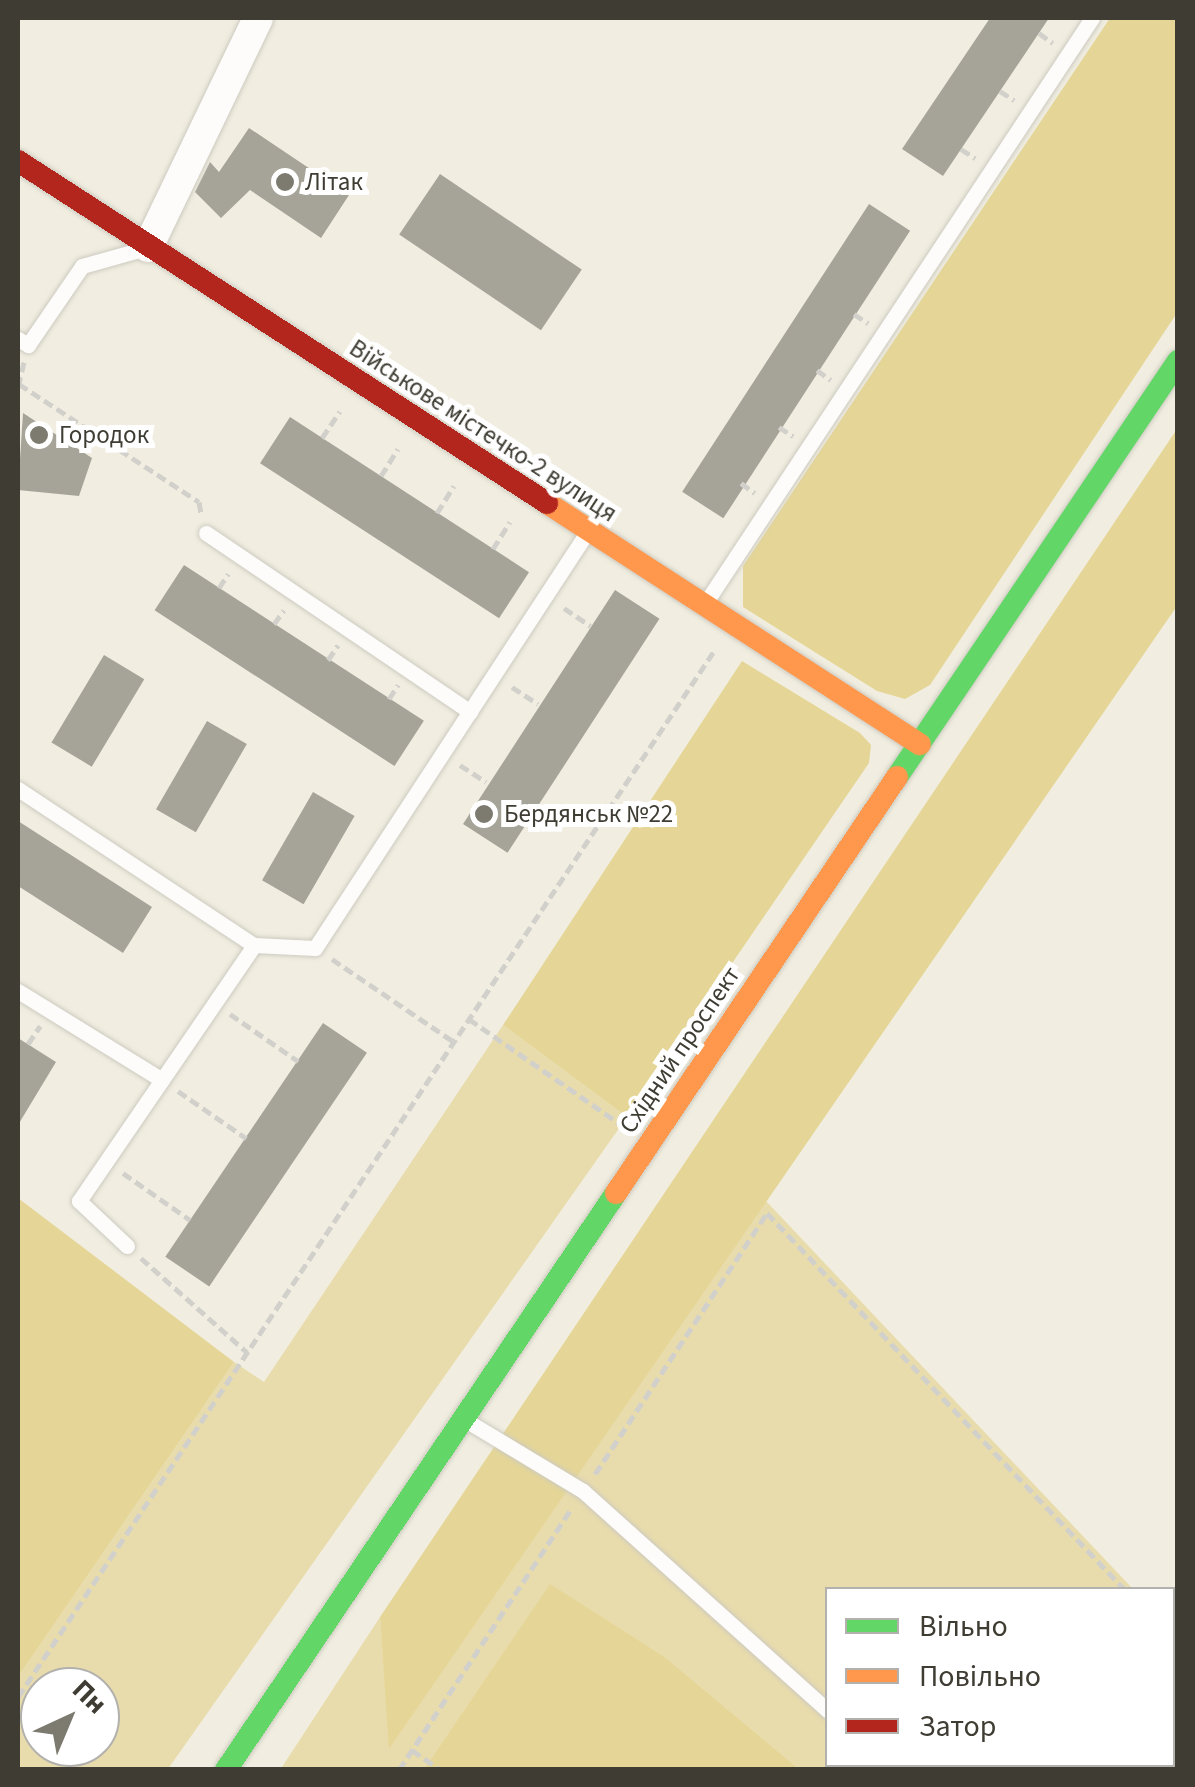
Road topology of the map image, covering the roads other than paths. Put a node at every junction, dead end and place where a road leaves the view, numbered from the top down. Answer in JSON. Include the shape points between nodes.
{"nodes":[{"id":1,"x":258,"y":18,"type":"edge"},
{"id":2,"x":1092,"y":18,"type":"edge"},
{"id":3,"x":18,"y":162,"type":"edge"},
{"id":4,"x":148,"y":247,"type":"junction"},
{"id":5,"x":22,"y":342,"type":"edge"},
{"id":6,"x":1178,"y":361,"type":"edge"},
{"id":7,"x":588,"y":532,"type":"junction"},
{"id":8,"x":206,"y":533,"type":"road end"},
{"id":9,"x":704,"y":605,"type":"junction"},
{"id":10,"x":470,"y":712,"type":"junction"},
{"id":11,"x":920,"y":744,"type":"junction"},
{"id":12,"x":18,"y":789,"type":"edge"},
{"id":13,"x":254,"y":944,"type":"junction"},
{"id":14,"x":18,"y":991,"type":"edge"},
{"id":15,"x":162,"y":1080,"type":"junction"},
{"id":16,"x":127,"y":1246,"type":"road end"},
{"id":17,"x":464,"y":1418,"type":"junction"},
{"id":18,"x":825,"y":1707,"type":"edge"},
{"id":19,"x":226,"y":1770,"type":"edge"}],
"edges":[{"from":1,"to":4,"type":"street"},
{"from":2,"to":9,"type":"lane"},
{"from":3,"to":4,"type":"main road","name":"Військове містечко-2 вулиця"},
{"from":4,"to":5,"type":"lane","via":[[82,266]]},
{"from":4,"to":7,"type":"main road","name":"Військове містечко-2 вулиця"},
{"from":6,"to":11,"type":"main road","name":"Східний проспект"},
{"from":7,"to":9,"type":"main road","name":"Військове містечко-2 вулиця"},
{"from":7,"to":10,"type":"lane"},
{"from":8,"to":10,"type":"lane"},
{"from":9,"to":11,"type":"main road","name":"Військове містечко-2 вулиця"},
{"from":10,"to":13,"type":"lane","via":[[315,948]]},
{"from":11,"to":17,"type":"main road","name":"Східний проспект"},
{"from":12,"to":13,"type":"lane"},
{"from":13,"to":15,"type":"lane"},
{"from":14,"to":15,"type":"lane"},
{"from":15,"to":16,"type":"lane","via":[[79,1201]]},
{"from":17,"to":18,"type":"lane","via":[[583,1491]]},
{"from":17,"to":19,"type":"main road","name":"Східний проспект"}]}
